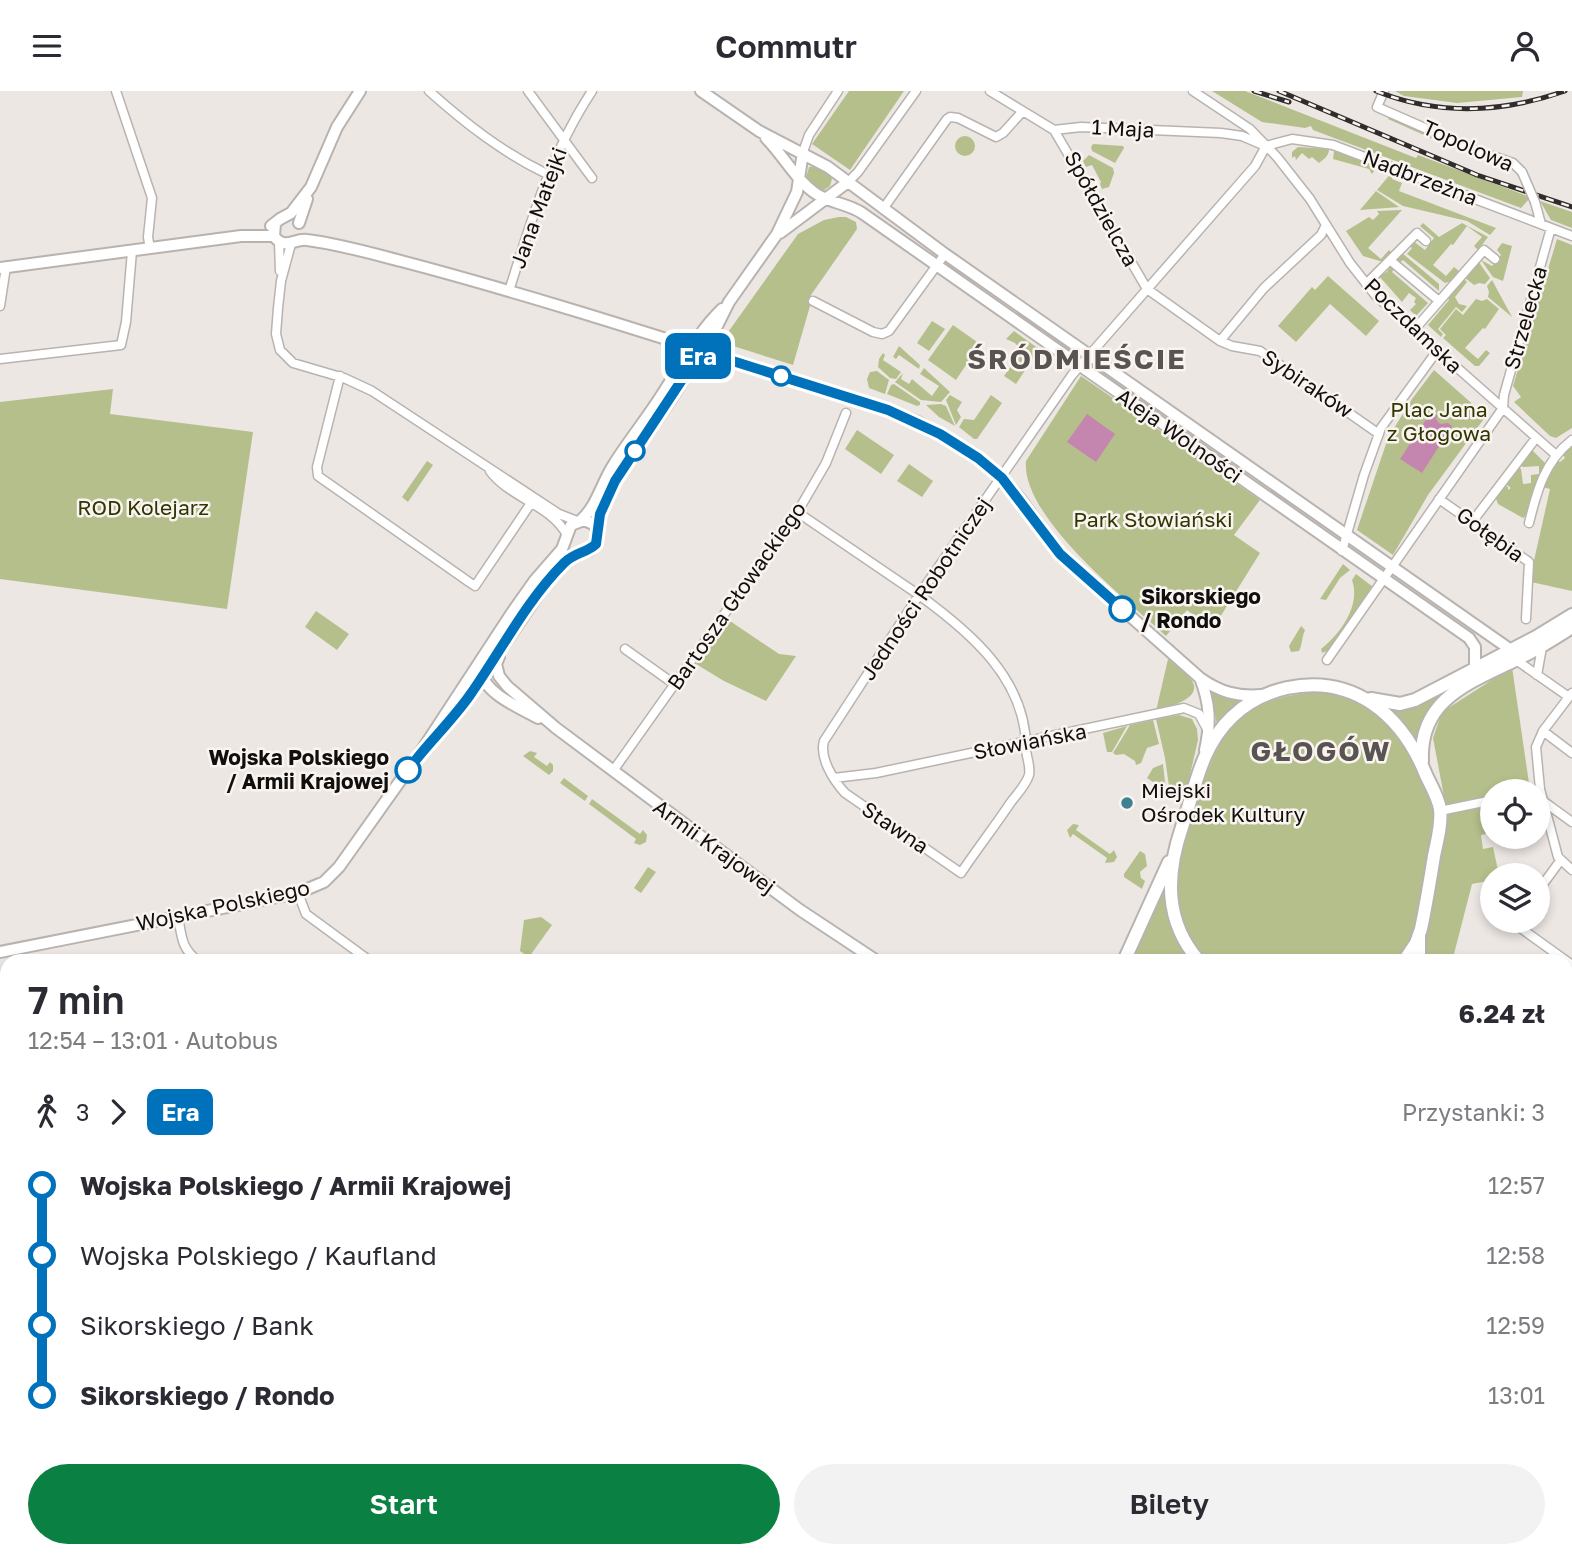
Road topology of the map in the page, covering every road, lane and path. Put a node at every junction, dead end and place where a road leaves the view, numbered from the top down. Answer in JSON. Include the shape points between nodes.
{"nodes":[{"id":1,"x":116,"y":91,"type":"edge"},
{"id":2,"x":360,"y":91,"type":"edge"},
{"id":3,"x":429,"y":91,"type":"edge"},
{"id":4,"x":527,"y":91,"type":"edge"},
{"id":5,"x":592,"y":91,"type":"edge"},
{"id":6,"x":701,"y":91,"type":"edge"},
{"id":7,"x":838,"y":91,"type":"edge"},
{"id":8,"x":916,"y":91,"type":"edge"},
{"id":9,"x":990,"y":91,"type":"edge"},
{"id":10,"x":1193,"y":91,"type":"edge"},
{"id":11,"x":1384,"y":91,"type":"edge"},
{"id":12,"x":1023,"y":112,"type":"junction"},
{"id":13,"x":1054,"y":130,"type":"junction"},
{"id":14,"x":759,"y":131,"type":"junction"},
{"id":15,"x":564,"y":141,"type":"junction"},
{"id":16,"x":1266,"y":146,"type":"junction"},
{"id":17,"x":803,"y":152,"type":"junction"},
{"id":18,"x":547,"y":174,"type":"junction"},
{"id":19,"x":593,"y":178,"type":"dead end"},
{"id":20,"x":799,"y":178,"type":"junction"},
{"id":21,"x":848,"y":182,"type":"junction"},
{"id":22,"x":311,"y":187,"type":"junction"},
{"id":23,"x":825,"y":199,"type":"junction"},
{"id":24,"x":883,"y":209,"type":"junction"},
{"id":25,"x":286,"y":216,"type":"junction"},
{"id":26,"x":275,"y":223,"type":"junction"},
{"id":27,"x":1541,"y":224,"type":"junction"},
{"id":28,"x":1325,"y":227,"type":"junction"},
{"id":29,"x":1552,"y":228,"type":"junction"},
{"id":30,"x":297,"y":234,"type":"junction"},
{"id":31,"x":778,"y":235,"type":"junction"},
{"id":32,"x":1572,"y":236,"type":"edge"},
{"id":33,"x":235,"y":237,"type":"junction"},
{"id":34,"x":277,"y":239,"type":"junction"},
{"id":35,"x":1426,"y":241,"type":"dead end"},
{"id":36,"x":150,"y":249,"type":"junction"},
{"id":37,"x":132,"y":251,"type":"junction"},
{"id":38,"x":945,"y":254,"type":"junction"},
{"id":39,"x":1495,"y":259,"type":"dead end"},
{"id":40,"x":1391,"y":261,"type":"junction"},
{"id":41,"x":937,"y":265,"type":"junction"},
{"id":42,"x":3,"y":268,"type":"edge"},
{"id":43,"x":281,"y":281,"type":"junction"},
{"id":44,"x":1366,"y":284,"type":"junction"},
{"id":45,"x":1147,"y":289,"type":"junction"},
{"id":46,"x":509,"y":291,"type":"junction"},
{"id":47,"x":813,"y":301,"type":"dead end"},
{"id":48,"x":1439,"y":301,"type":"junction"},
{"id":49,"x":0,"y":306,"type":"edge"},
{"id":50,"x":1413,"y":330,"type":"junction"},
{"id":51,"x":1220,"y":341,"type":"junction"},
{"id":52,"x":696,"y":349,"type":"junction"},
{"id":53,"x":1437,"y":351,"type":"junction"},
{"id":54,"x":1088,"y":355,"type":"junction"},
{"id":55,"x":0,"y":359,"type":"edge"},
{"id":56,"x":1079,"y":367,"type":"junction"},
{"id":57,"x":341,"y":376,"type":"junction"},
{"id":58,"x":1503,"y":408,"type":"junction"},
{"id":59,"x":846,"y":413,"type":"dead end"},
{"id":60,"x":1379,"y":434,"type":"junction"},
{"id":61,"x":1536,"y":438,"type":"junction"},
{"id":62,"x":1572,"y":440,"type":"edge"},
{"id":63,"x":1556,"y":455,"type":"junction"},
{"id":64,"x":488,"y":469,"type":"junction"},
{"id":65,"x":1002,"y":478,"type":"junction"},
{"id":66,"x":1439,"y":499,"type":"junction"},
{"id":67,"x":531,"y":503,"type":"junction"},
{"id":68,"x":797,"y":512,"type":"junction"},
{"id":69,"x":579,"y":521,"type":"junction"},
{"id":70,"x":1472,"y":522,"type":"junction"},
{"id":71,"x":1529,"y":523,"type":"dead end"},
{"id":72,"x":598,"y":530,"type":"junction"},
{"id":73,"x":1346,"y":534,"type":"junction"},
{"id":74,"x":567,"y":536,"type":"junction"},
{"id":75,"x":582,"y":551,"type":"junction"},
{"id":76,"x":1342,"y":551,"type":"junction"},
{"id":77,"x":1393,"y":567,"type":"junction"},
{"id":78,"x":1383,"y":580,"type":"junction"},
{"id":79,"x":919,"y":595,"type":"junction"},
{"id":80,"x":1572,"y":615,"type":"edge"},
{"id":81,"x":1526,"y":619,"type":"dead end"},
{"id":82,"x":1572,"y":627,"type":"edge"},
{"id":83,"x":491,"y":643,"type":"junction"},
{"id":84,"x":1542,"y":646,"type":"junction"},
{"id":85,"x":625,"y":649,"type":"dead end"},
{"id":86,"x":502,"y":650,"type":"junction"},
{"id":87,"x":1513,"y":655,"type":"junction"},
{"id":88,"x":1327,"y":660,"type":"dead end"},
{"id":89,"x":1475,"y":667,"type":"junction"},
{"id":90,"x":1538,"y":675,"type":"junction"},
{"id":91,"x":482,"y":677,"type":"junction"},
{"id":92,"x":1200,"y":678,"type":"junction"},
{"id":93,"x":674,"y":684,"type":"junction"},
{"id":94,"x":507,"y":686,"type":"junction"},
{"id":95,"x":1355,"y":693,"type":"junction"},
{"id":96,"x":463,"y":695,"type":"junction"},
{"id":97,"x":1261,"y":695,"type":"junction"},
{"id":98,"x":1571,"y":695,"type":"edge"},
{"id":99,"x":500,"y":697,"type":"junction"},
{"id":100,"x":556,"y":728,"type":"junction"},
{"id":101,"x":1544,"y":731,"type":"junction"},
{"id":102,"x":1208,"y":737,"type":"junction"},
{"id":103,"x":1026,"y":743,"type":"junction"},
{"id":104,"x":1572,"y":753,"type":"edge"},
{"id":105,"x":1202,"y":764,"type":"junction"},
{"id":106,"x":1423,"y":765,"type":"junction"},
{"id":107,"x":613,"y":771,"type":"junction"},
{"id":108,"x":834,"y":778,"type":"junction"},
{"id":109,"x":1537,"y":779,"type":"edge"},
{"id":110,"x":1480,"y":803,"type":"edge"},
{"id":111,"x":1550,"y":806,"type":"edge"},
{"id":112,"x":1440,"y":811,"type":"junction"},
{"id":113,"x":1572,"y":822,"type":"edge"},
{"id":114,"x":1550,"y":826,"type":"edge"},
{"id":115,"x":1174,"y":852,"type":"junction"},
{"id":116,"x":1560,"y":861,"type":"junction"},
{"id":117,"x":1572,"y":870,"type":"edge"},
{"id":118,"x":1550,"y":875,"type":"edge"},
{"id":119,"x":298,"y":893,"type":"junction"},
{"id":120,"x":178,"y":917,"type":"junction"},
{"id":121,"x":1530,"y":933,"type":"edge"},
{"id":122,"x":1419,"y":936,"type":"junction"},
{"id":123,"x":0,"y":952,"type":"edge"},
{"id":124,"x":185,"y":954,"type":"edge"},
{"id":125,"x":361,"y":954,"type":"edge"},
{"id":126,"x":866,"y":954,"type":"edge"},
{"id":127,"x":1127,"y":954,"type":"edge"},
{"id":128,"x":1194,"y":954,"type":"edge"},
{"id":129,"x":1408,"y":954,"type":"edge"},
{"id":130,"x":1419,"y":954,"type":"edge"},
{"id":131,"x":1558,"y":954,"type":"edge"}],
"edges":[{"from":1,"to":36,"type":"street","via":[[152,198]]},
{"from":2,"to":22,"type":"street","via":[[337,127]]},
{"from":3,"to":18,"type":"street","via":[[470,128]]},
{"from":4,"to":15,"type":"street"},
{"from":5,"to":15,"type":"street","name":"Jana Matejki"},
{"from":6,"to":14,"type":"street"},
{"from":7,"to":17,"type":"street"},
{"from":8,"to":21,"type":"street"},
{"from":9,"to":12,"type":"street"},
{"from":10,"to":16,"type":"street","name":"Poczdamska","via":[[1250,129]]},
{"from":11,"to":27,"type":"street","name":"Topolowa","bridge":true,"via":[[1377,107],[1521,169]]},
{"from":12,"to":13,"type":"street"},
{"from":12,"to":24,"type":"street","via":[[996,137],[958,118],[947,119]]},
{"from":13,"to":16,"type":"street","name":"1 Maja","via":[[1221,133],[1242,135]]},
{"from":13,"to":45,"type":"street","name":"Spółdzielcza"},
{"from":14,"to":17,"type":"street"},
{"from":14,"to":20,"type":"street"},
{"from":15,"to":18,"type":"street","name":"Jana Matejki"},
{"from":15,"to":19,"type":"street"},
{"from":16,"to":27,"type":"street","name":"Nadbrzeżna","via":[[1292,139],[1333,145]]},
{"from":16,"to":28,"type":"street","name":"Poczdamska","via":[[1310,199]]},
{"from":16,"to":45,"type":"street","name":"Jedności Robotniczej","via":[[1255,166]]},
{"from":17,"to":20,"type":"street"},
{"from":17,"to":21,"type":"street","name":"Aleja Wolności"},
{"from":18,"to":46,"type":"street","name":"Jana Matejki"},
{"from":20,"to":23,"type":"street","name":"Aleja Wolności"},
{"from":20,"to":31,"type":"street"},
{"from":21,"to":23,"type":"street"},
{"from":21,"to":24,"type":"street","name":"Aleja Wolności"},
{"from":22,"to":25,"type":"street"},
{"from":22,"to":30,"type":"street"},
{"from":23,"to":31,"type":"street"},
{"from":23,"to":41,"type":"street","name":"Aleja Wolności","via":[[854,208]]},
{"from":24,"to":38,"type":"street","name":"Aleja Wolności"},
{"from":25,"to":26,"type":"street"},
{"from":25,"to":30,"type":"street","via":[[293,218]]},
{"from":26,"to":33,"type":"street"},
{"from":26,"to":34,"type":"street"},
{"from":27,"to":29,"type":"street","name":"Nadbrzeżna"},
{"from":28,"to":44,"type":"street","name":"Poczdamska"},
{"from":28,"to":51,"type":"street","via":[[1264,288]]},
{"from":29,"to":32,"type":"street","name":"Nadbrzeżna"},
{"from":29,"to":58,"type":"street","name":"Strzelecka"},
{"from":30,"to":34,"type":"street"},
{"from":30,"to":43,"type":"street"},
{"from":30,"to":46,"type":"street"},
{"from":31,"to":52,"type":"street"},
{"from":33,"to":34,"type":"street"},
{"from":33,"to":36,"type":"street"},
{"from":34,"to":43,"type":"street"},
{"from":35,"to":40,"type":"street","via":[[1417,233]]},
{"from":36,"to":37,"type":"street"},
{"from":37,"to":42,"type":"street"},
{"from":37,"to":55,"type":"street","via":[[121,345]]},
{"from":38,"to":41,"type":"street"},
{"from":38,"to":54,"type":"street","name":"Aleja Wolności"},
{"from":39,"to":48,"type":"street","via":[[1484,250]]},
{"from":40,"to":44,"type":"street"},
{"from":40,"to":48,"type":"street"},
{"from":41,"to":47,"type":"street","via":[[889,331],[882,334]]},
{"from":41,"to":56,"type":"street","name":"Aleja Wolności"},
{"from":42,"to":49,"type":"street"},
{"from":43,"to":57,"type":"street","via":[[275,334],[280,350],[298,366]]},
{"from":44,"to":50,"type":"street","name":"Poczdamska"},
{"from":45,"to":51,"type":"street"},
{"from":45,"to":54,"type":"street","name":"Jedności Robotniczej"},
{"from":46,"to":52,"type":"street"},
{"from":48,"to":50,"type":"street"},
{"from":50,"to":53,"type":"street","name":"Poczdamska"},
{"from":51,"to":60,"type":"street","name":"Sybiraków","via":[[1260,351]]},
{"from":52,"to":65,"type":"street","via":[[900,414],[958,445]]},
{"from":52,"to":69,"type":"street","via":[[614,463]]},
{"from":52,"to":72,"type":"street","via":[[615,481]]},
{"from":53,"to":58,"type":"street","name":"Poczdamska"},
{"from":53,"to":60,"type":"street"},
{"from":54,"to":56,"type":"street","name":"Jedności Robotniczej"},
{"from":54,"to":73,"type":"street","name":"Aleja Wolności"},
{"from":56,"to":65,"type":"street","name":"Jedności Robotniczej"},
{"from":56,"to":76,"type":"street","name":"Aleja Wolności"},
{"from":57,"to":64,"type":"street","via":[[372,391]]},
{"from":57,"to":67,"type":"street","via":[[318,475],[469,582],[475,586]]},
{"from":58,"to":61,"type":"street","name":"Poczdamska"},
{"from":58,"to":66,"type":"street"},
{"from":59,"to":68,"type":"street","name":"Bartosza Głowackiego","via":[[826,463]]},
{"from":60,"to":73,"type":"street"},
{"from":61,"to":63,"type":"street","name":"Poczdamska"},
{"from":61,"to":70,"type":"street"},
{"from":62,"to":63,"type":"street","name":"Gołębia"},
{"from":63,"to":71,"type":"street","name":"Gołębia","via":[[1540,481]]},
{"from":64,"to":67,"type":"street"},
{"from":64,"to":69,"type":"street","via":[[559,514]]},
{"from":65,"to":79,"type":"street","name":"Jedności Robotniczej"},
{"from":65,"to":92,"type":"street","via":[[1060,554]]},
{"from":66,"to":70,"type":"street","name":"Gołębia"},
{"from":66,"to":77,"type":"street"},
{"from":67,"to":74,"type":"street","via":[[561,524]]},
{"from":68,"to":79,"type":"street"},
{"from":68,"to":93,"type":"street","name":"Bartosza Głowackiego"},
{"from":69,"to":72,"type":"street","via":[[590,522]]},
{"from":69,"to":74,"type":"street","via":[[571,525]]},
{"from":70,"to":81,"type":"street","name":"Gołębia","via":[[1529,562]]},
{"from":72,"to":75,"type":"street","via":[[596,544]]},
{"from":73,"to":76,"type":"street"},
{"from":73,"to":77,"type":"street","name":"Aleja Wolności"},
{"from":74,"to":75,"type":"street","via":[[573,548]]},
{"from":74,"to":83,"type":"street","name":"Wojska Polskiego"},
{"from":75,"to":86,"type":"street","name":"Wojska Polskiego","via":[[571,556],[546,583]]},
{"from":76,"to":78,"type":"street","name":"Aleja Wolności"},
{"from":77,"to":78,"type":"street"},
{"from":77,"to":87,"type":"street","name":"Aleja Wolności"},
{"from":78,"to":88,"type":"street"},
{"from":78,"to":89,"type":"street","name":"Aleja Wolności","via":[[1469,638],[1475,646]]},
{"from":79,"to":103,"type":"street","via":[[964,628],[991,659],[1023,720]]},
{"from":79,"to":108,"type":"street","name":"Jedności Robotniczej","via":[[824,741],[823,756]]},
{"from":80,"to":87,"type":"main road"},
{"from":82,"to":84,"type":"main road"},
{"from":83,"to":91,"type":"street"},
{"from":83,"to":96,"type":"street","name":"Wojska Polskiego"},
{"from":84,"to":87,"type":"main road"},
{"from":84,"to":90,"type":"street"},
{"from":85,"to":93,"type":"street"},
{"from":86,"to":91,"type":"street","name":"Wojska Polskiego"},
{"from":86,"to":94,"type":"street","via":[[496,670]]},
{"from":87,"to":89,"type":"main road"},
{"from":87,"to":90,"type":"street"},
{"from":87,"to":106,"type":"main road","via":[[1439,704],[1426,728]]},
{"from":89,"to":95,"type":"main road","via":[[1406,703],[1387,703]]},
{"from":90,"to":98,"type":"street"},
{"from":91,"to":94,"type":"street","name":"Armii Krajowej"},
{"from":91,"to":96,"type":"street","name":"Wojska Polskiego"},
{"from":91,"to":99,"type":"street","name":"Armii Krajowej"},
{"from":92,"to":97,"type":"street","via":[[1221,692]]},
{"from":92,"to":102,"type":"street","via":[[1210,709]]},
{"from":93,"to":107,"type":"street","name":"Bartosza Głowackiego"},
{"from":94,"to":100,"type":"street","name":"Armii Krajowej"},
{"from":95,"to":97,"type":"main road","via":[[1315,685]]},
{"from":95,"to":106,"type":"main road","via":[[1397,726]]},
{"from":96,"to":99,"type":"street"},
{"from":96,"to":119,"type":"street","name":"Wojska Polskiego","via":[[339,867],[324,882]]},
{"from":97,"to":105,"type":"main road","via":[[1220,729]]},
{"from":98,"to":101,"type":"street"},
{"from":99,"to":100,"type":"street","name":"Armii Krajowej"},
{"from":100,"to":107,"type":"street","name":"Armii Krajowej"},
{"from":101,"to":104,"type":"street"},
{"from":101,"to":109,"type":"street","via":[[1536,747]]},
{"from":102,"to":103,"type":"street","name":"Słowiańska","via":[[1204,720],[1184,708]]},
{"from":102,"to":105,"type":"street"},
{"from":103,"to":108,"type":"street","name":"Słowiańska"},
{"from":103,"to":108,"type":"street","name":"Stawna","via":[[1027,779],[961,873],[851,798]]},
{"from":105,"to":115,"type":"main road"},
{"from":106,"to":112,"type":"main road"},
{"from":107,"to":126,"type":"street","name":"Armii Krajowej"},
{"from":110,"to":112,"type":"street"},
{"from":111,"to":113,"type":"street"},
{"from":112,"to":122,"type":"main road"},
{"from":114,"to":116,"type":"street"},
{"from":115,"to":127,"type":"main road"},
{"from":115,"to":128,"type":"main road","via":[[1172,912]]},
{"from":116,"to":117,"type":"street"},
{"from":116,"to":118,"type":"street"},
{"from":119,"to":120,"type":"street","name":"Wojska Polskiego"},
{"from":119,"to":125,"type":"street","via":[[306,913]]},
{"from":120,"to":123,"type":"street","name":"Wojska Polskiego"},
{"from":120,"to":124,"type":"street"},
{"from":121,"to":131,"type":"street"},
{"from":122,"to":129,"type":"main road"},
{"from":122,"to":130,"type":"main road"}]}
